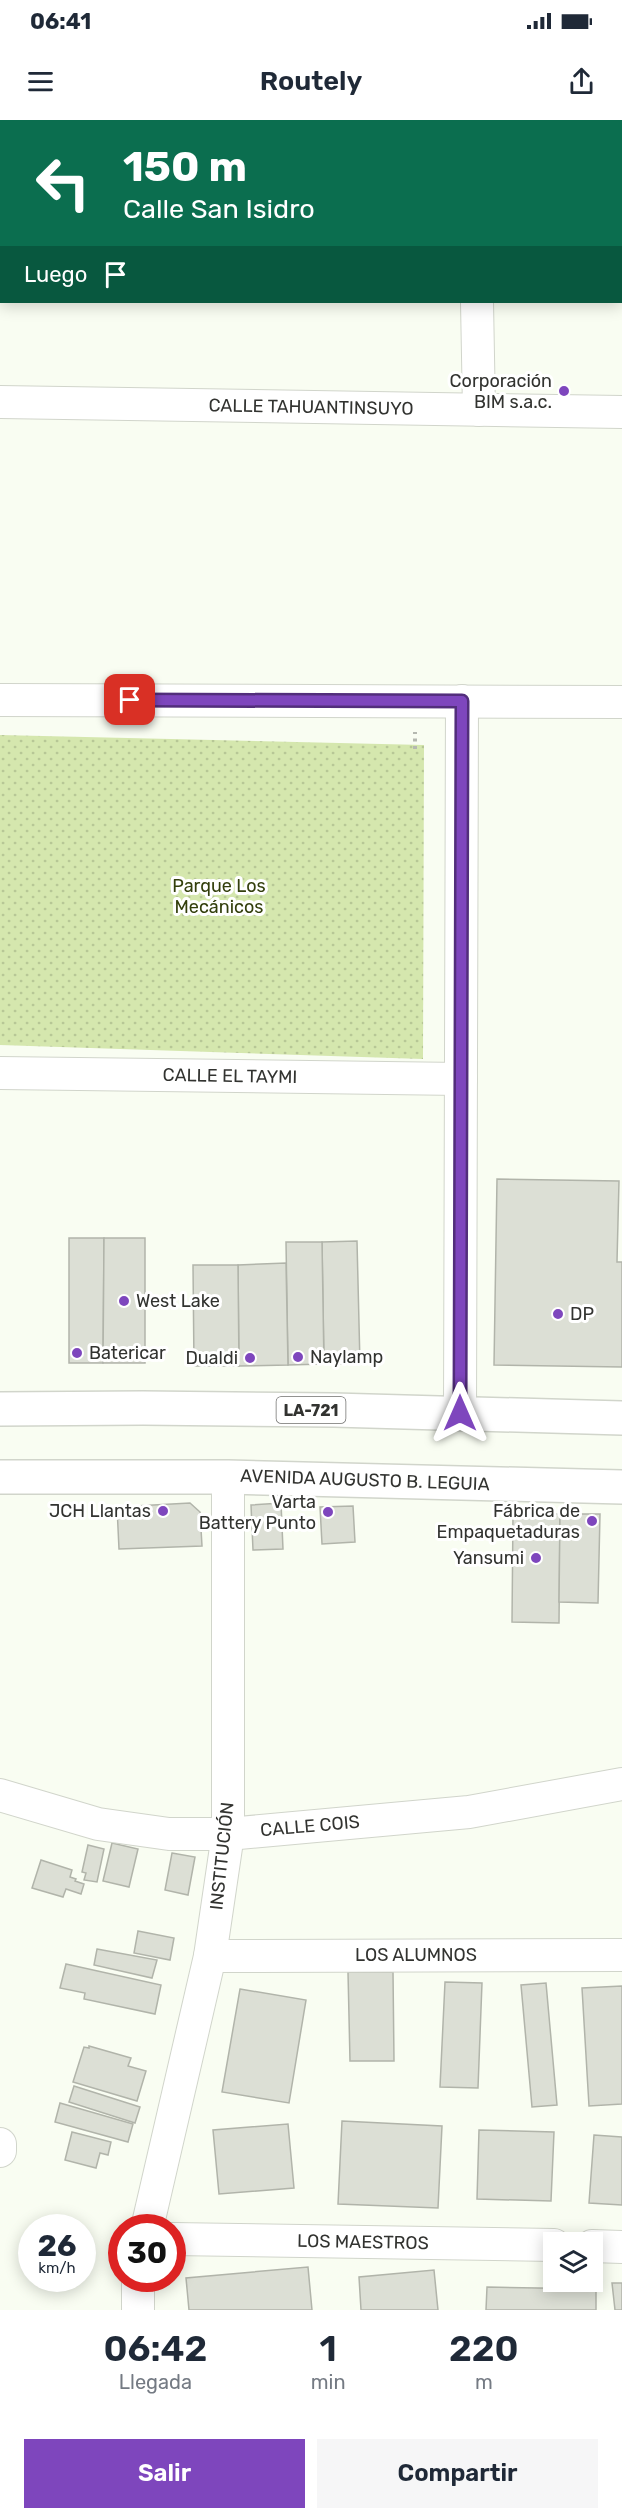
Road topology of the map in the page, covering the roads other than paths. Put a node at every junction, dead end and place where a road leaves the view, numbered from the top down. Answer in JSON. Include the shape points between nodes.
{"nodes":[{"id":1,"x":477,"y":303,"type":"edge"},
{"id":2,"x":0,"y":402,"type":"edge"},
{"id":3,"x":479,"y":410,"type":"junction"},
{"id":4,"x":622,"y":412,"type":"edge"},
{"id":5,"x":0,"y":700,"type":"edge"},
{"id":6,"x":462,"y":701,"type":"junction"},
{"id":7,"x":622,"y":702,"type":"edge"},
{"id":8,"x":0,"y":1073,"type":"edge"},
{"id":9,"x":461,"y":1080,"type":"junction"},
{"id":10,"x":0,"y":1409,"type":"edge"},
{"id":11,"x":460,"y":1413,"type":"junction"},
{"id":12,"x":622,"y":1418,"type":"edge"},
{"id":13,"x":228,"y":1477,"type":"junction"},
{"id":14,"x":0,"y":1478,"type":"edge"},
{"id":15,"x":622,"y":1487,"type":"edge"},
{"id":16,"x":622,"y":1784,"type":"edge"},
{"id":17,"x":0,"y":1795,"type":"edge"},
{"id":18,"x":228,"y":1834,"type":"junction"},
{"id":19,"x":622,"y":1955,"type":"edge"},
{"id":20,"x":210,"y":1956,"type":"junction"},
{"id":21,"x":0,"y":2144,"type":"edge"},
{"id":22,"x":0,"y":2151,"type":"edge"},
{"id":23,"x":150,"y":2214,"type":"edge"},
{"id":24,"x":186,"y":2239,"type":"edge"},
{"id":25,"x":543,"y":2245,"type":"edge"},
{"id":26,"x":603,"y":2246,"type":"edge"},
{"id":27,"x":622,"y":2247,"type":"edge"},
{"id":28,"x":138,"y":2292,"type":"edge"},
{"id":29,"x":138,"y":2310,"type":"edge"}],
"edges":[{"from":1,"to":3,"type":"street"},
{"from":2,"to":3,"type":"street","name":"CALLE TAHUANTINSUYO"},
{"from":3,"to":4,"type":"street","name":"CALLE TAHUANTINSUYO"},
{"from":5,"to":6,"type":"street"},
{"from":6,"to":7,"type":"street"},
{"from":6,"to":9,"type":"street"},
{"from":8,"to":9,"type":"street","name":"CALLE EL TAYMI"},
{"from":9,"to":11,"type":"street"},
{"from":10,"to":11,"type":"main road","number":"LA-721"},
{"from":11,"to":12,"type":"main road","number":"LA-721"},
{"from":13,"to":14,"type":"main road","name":"AVENIDA AUGUSTO B. LEGUIA"},
{"from":13,"to":15,"type":"main road","name":"AVENIDA AUGUSTO B. LEGUIA"},
{"from":13,"to":18,"type":"street","name":"INSTITUCIÓN"},
{"from":16,"to":18,"type":"street","name":"CALLE COIS","via":[[469,1812]]},
{"from":17,"to":18,"type":"street","name":"CALLE COIS","via":[[98,1824],[169,1834]]},
{"from":18,"to":20,"type":"street","name":"INSTITUCIÓN"},
{"from":19,"to":20,"type":"street","name":"LOS ALUMNOS"},
{"from":20,"to":23,"type":"street","name":"INSTITUCIÓN"},
{"from":21,"to":22,"type":"street"},
{"from":24,"to":25,"type":"street","name":"LOS MAESTROS"},
{"from":26,"to":27,"type":"street"},
{"from":28,"to":29,"type":"street"}]}
